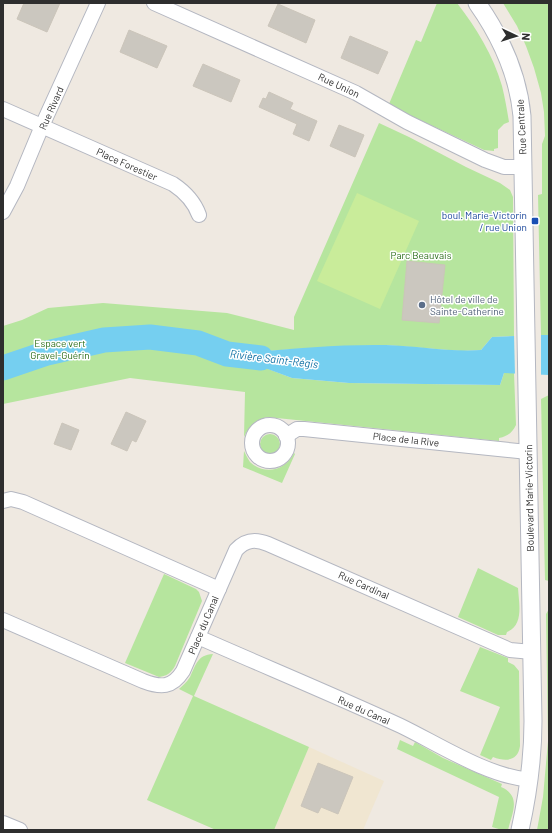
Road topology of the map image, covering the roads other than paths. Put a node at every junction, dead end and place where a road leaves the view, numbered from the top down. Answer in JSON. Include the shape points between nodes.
{"nodes":[{"id":1,"x":98,"y":3,"type":"edge"},
{"id":2,"x":154,"y":3,"type":"edge"},
{"id":3,"x":476,"y":3,"type":"edge"},
{"id":4,"x":3,"y":109,"type":"edge"},
{"id":5,"x":42,"y":126,"type":"junction"},
{"id":6,"x":523,"y":165,"type":"junction"},
{"id":7,"x":3,"y":212,"type":"edge"},
{"id":8,"x":199,"y":215,"type":"dead end"},
{"id":9,"x":286,"y":436,"type":"dead end"},
{"id":10,"x":528,"y":452,"type":"junction"},
{"id":11,"x":3,"y":500,"type":"edge"},
{"id":12,"x":219,"y":588,"type":"junction"},
{"id":13,"x":3,"y":620,"type":"edge"},
{"id":14,"x":198,"y":637,"type":"junction"},
{"id":15,"x":532,"y":652,"type":"junction"},
{"id":16,"x":530,"y":780,"type":"junction"},
{"id":17,"x":3,"y":823,"type":"edge"},
{"id":18,"x":20,"y":830,"type":"edge"},
{"id":19,"x":520,"y":830,"type":"edge"}],
"edges":[{"from":1,"to":5,"type":"street","name":"Rue Rivard"},
{"from":2,"to":6,"type":"street","name":"Rue Union","via":[[356,93],[407,122],[485,160],[504,167]]},
{"from":3,"to":6,"type":"street","name":"Rue Centrale","via":[[495,30],[514,73],[522,116]]},
{"from":4,"to":5,"type":"street","name":"Place Forestier"},
{"from":5,"to":7,"type":"street","name":"Rue Rivard","via":[[17,186]]},
{"from":5,"to":8,"type":"street","name":"Place Forestier","via":[[173,184],[188,196]]},
{"from":6,"to":10,"type":"street","name":"Boulevard Marie-Victorin"},
{"from":9,"to":10,"type":"street","name":"Place de la Rive","via":[[304,428]]},
{"from":10,"to":15,"type":"street","name":"Boulevard Marie-Victorin"},
{"from":11,"to":12,"type":"street","name":"Place du Canal","via":[[23,502]]},
{"from":12,"to":14,"type":"street","name":"Place du Canal"},
{"from":12,"to":15,"type":"street","name":"Rue Cardinal","via":[[236,550],[246,542],[261,541],[510,650]]},
{"from":13,"to":14,"type":"street","name":"Place du Canal","via":[[152,685],[160,686],[179,677]]},
{"from":14,"to":16,"type":"street","name":"Rue du Canal","via":[[386,719],[471,761],[510,777]]},
{"from":15,"to":16,"type":"street","name":"Boulevard Marie-Victorin","via":[[533,734]]},
{"from":16,"to":19,"type":"street","name":"Boulevard Marie-Victorin"},
{"from":17,"to":18,"type":"street"}]}
